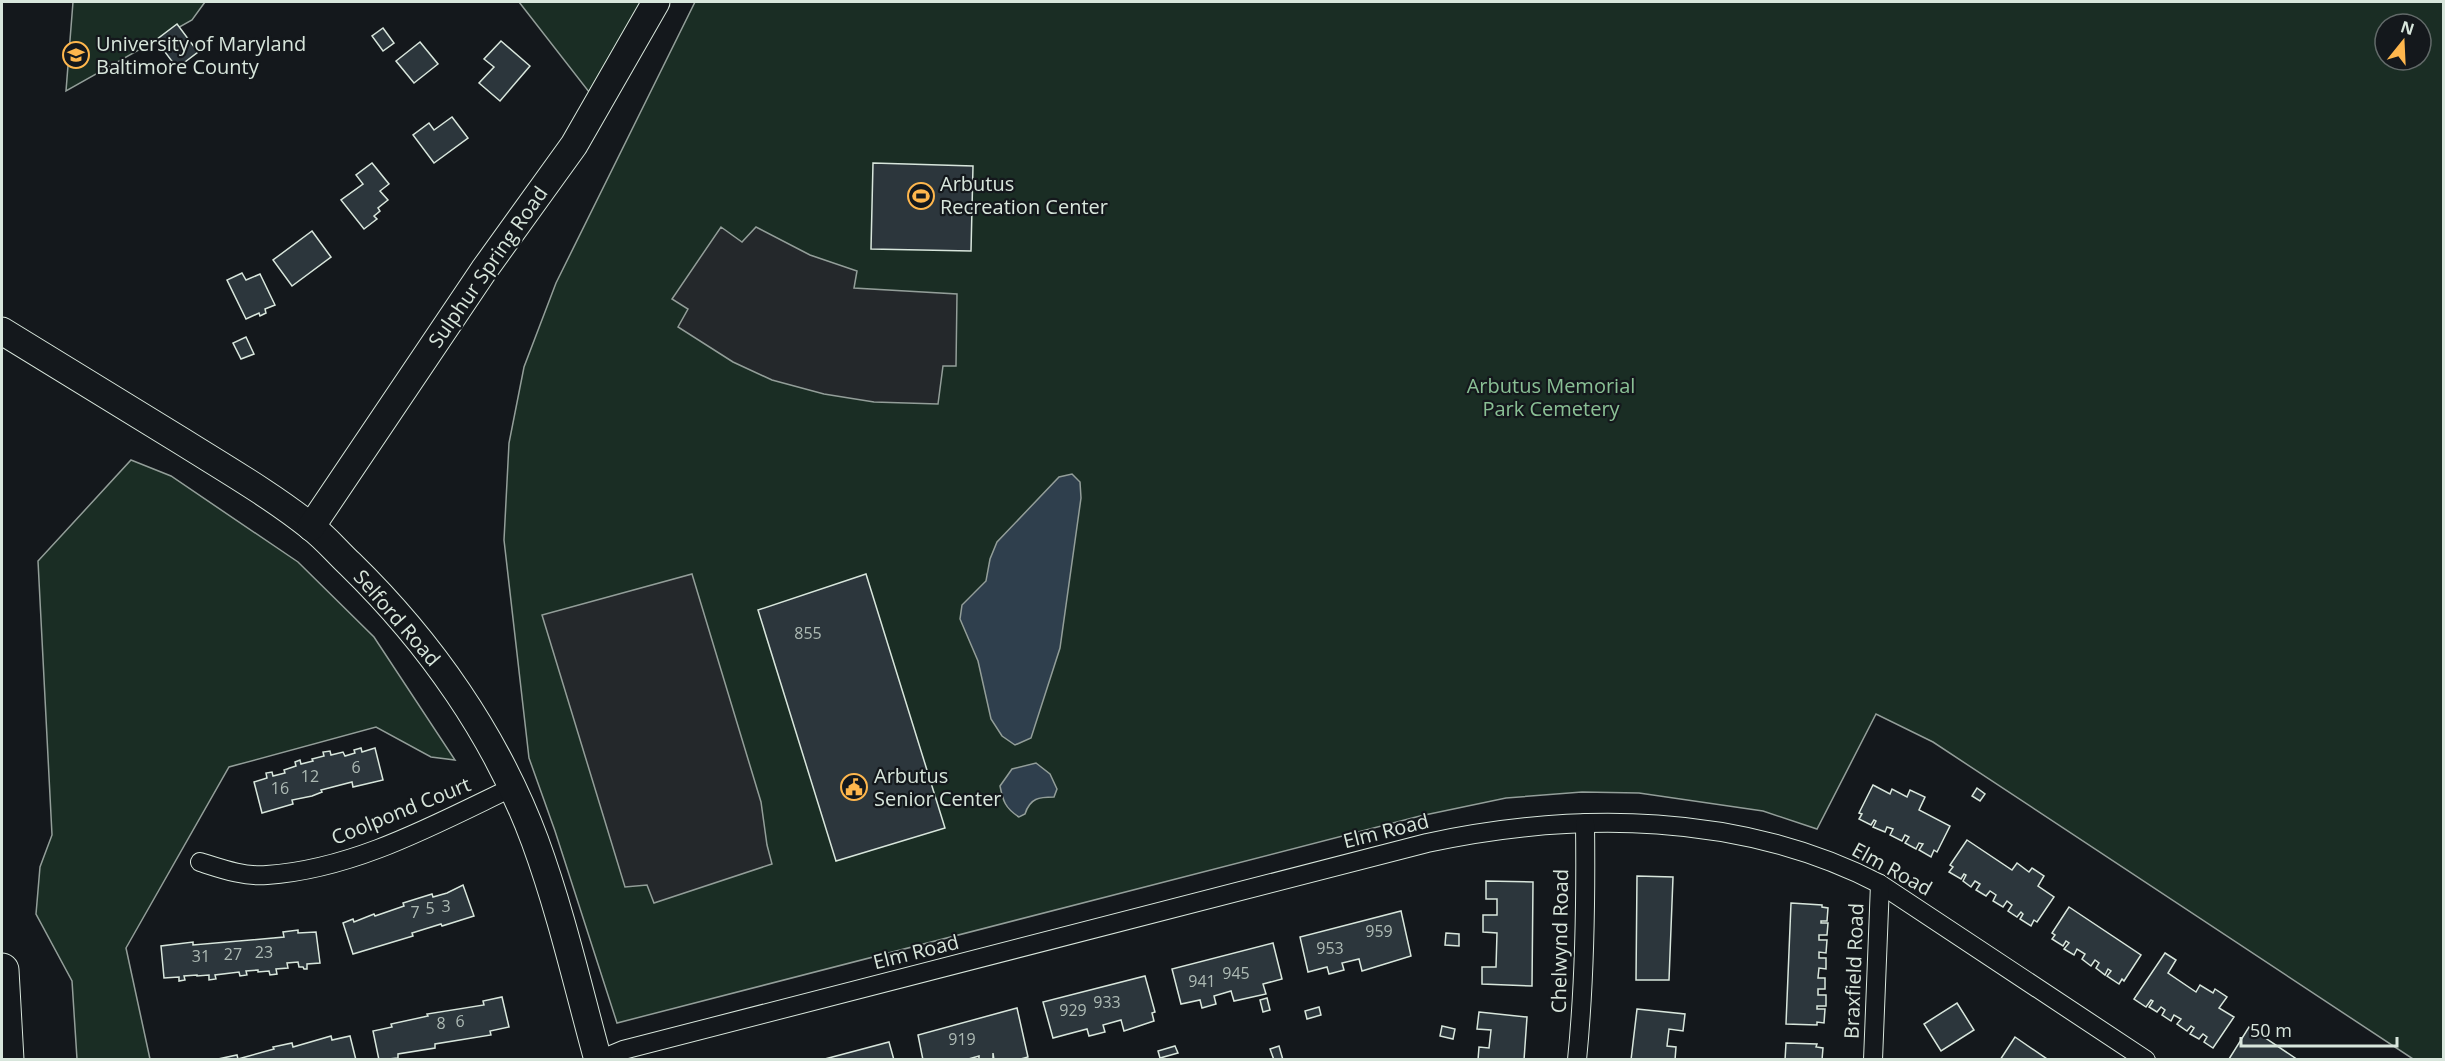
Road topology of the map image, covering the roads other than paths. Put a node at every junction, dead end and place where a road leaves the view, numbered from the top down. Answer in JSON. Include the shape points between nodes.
{"nodes":[{"id":1,"x":656,"y":2,"type":"edge"},
{"id":2,"x":2,"y":331,"type":"edge"},
{"id":3,"x":311,"y":527,"type":"junction"},
{"id":4,"x":511,"y":788,"type":"junction"},
{"id":5,"x":1584,"y":823,"type":"junction"},
{"id":6,"x":200,"y":862,"type":"dead end"},
{"id":7,"x":1880,"y":884,"type":"junction"},
{"id":8,"x":2,"y":970,"type":"edge"},
{"id":9,"x":7,"y":1059,"type":"edge"},
{"id":10,"x":599,"y":1059,"type":"edge"},
{"id":11,"x":1577,"y":1059,"type":"edge"},
{"id":12,"x":1873,"y":1059,"type":"edge"},
{"id":13,"x":2146,"y":1059,"type":"edge"}],
"edges":[{"from":1,"to":3,"type":"main road","name":"Sulphur Spring Road","via":[[574,145],[484,270]]},
{"from":2,"to":3,"type":"main road","name":"Selford Road","via":[[230,471]]},
{"from":3,"to":4,"type":"main road","name":"Selford Road","via":[[410,628],[478,726]]},
{"from":4,"to":6,"type":"street","name":"Coolpond Court","via":[[410,836],[347,860],[266,875],[232,872]]},
{"from":4,"to":10,"type":"main road","name":"Selford Road","via":[[555,903]]},
{"from":5,"to":7,"type":"street","name":"Elm Road","via":[[1636,823],[1738,836],[1812,855]]},
{"from":5,"to":10,"type":"street","name":"Elm Road","via":[[1506,829],[1427,843]]},
{"from":5,"to":11,"type":"street","name":"Chelwynd Road","via":[[1586,926]]},
{"from":7,"to":12,"type":"street","name":"Braxfield Road"},
{"from":7,"to":13,"type":"street","name":"Elm Road"},
{"from":8,"to":9,"type":"highway"}]}
